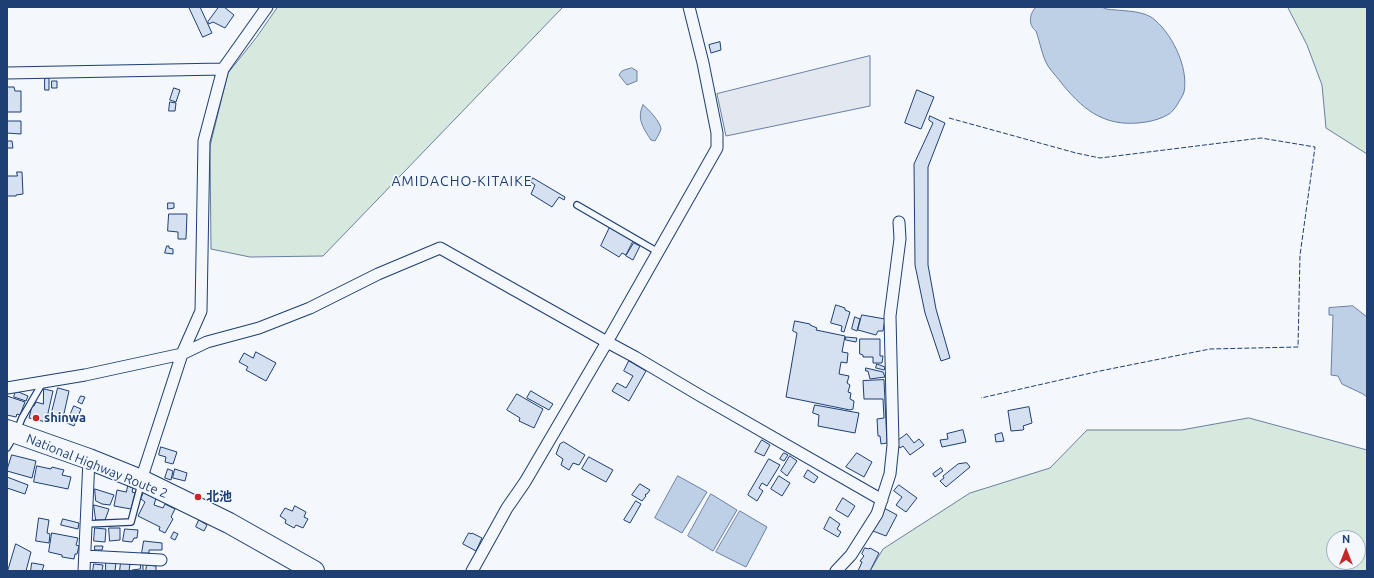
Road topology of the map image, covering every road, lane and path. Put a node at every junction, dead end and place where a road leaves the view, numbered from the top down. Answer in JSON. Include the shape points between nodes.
{"nodes":[{"id":1,"x":267,"y":7,"type":"edge"},
{"id":2,"x":688,"y":7,"type":"edge"},
{"id":3,"x":223,"y":69,"type":"junction"},
{"id":4,"x":7,"y":72,"type":"edge"},
{"id":5,"x":578,"y":205,"type":"dead end"},
{"id":6,"x":899,"y":222,"type":"dead end"},
{"id":7,"x":658,"y":252,"type":"junction"},
{"id":8,"x":607,"y":342,"type":"junction"},
{"id":9,"x":182,"y":354,"type":"junction"},
{"id":10,"x":43,"y":382,"type":"junction"},
{"id":11,"x":7,"y":388,"type":"edge"},
{"id":12,"x":10,"y":437,"type":"edge"},
{"id":13,"x":89,"y":459,"type":"junction"},
{"id":14,"x":141,"y":484,"type":"junction"},
{"id":15,"x":882,"y":500,"type":"junction"},
{"id":16,"x":86,"y":524,"type":"junction"},
{"id":17,"x":85,"y":556,"type":"junction"},
{"id":18,"x":161,"y":560,"type":"dead end"},
{"id":19,"x":84,"y":571,"type":"edge"},
{"id":20,"x":314,"y":571,"type":"edge"},
{"id":21,"x":472,"y":571,"type":"edge"},
{"id":22,"x":836,"y":571,"type":"edge"}],
"edges":[{"from":1,"to":3,"type":"street"},
{"from":2,"to":7,"type":"street","via":[[703,64],[717,133],[717,148]]},
{"from":3,"to":4,"type":"street"},
{"from":3,"to":9,"type":"street","via":[[204,142],[201,311]]},
{"from":5,"to":7,"type":"lane"},
{"from":6,"to":15,"type":"street","via":[[900,239],[890,316],[893,445],[890,474]]},
{"from":7,"to":8,"type":"street"},
{"from":8,"to":9,"type":"street","via":[[440,248],[259,328],[208,342]]},
{"from":8,"to":15,"type":"street"},
{"from":8,"to":21,"type":"street"},
{"from":9,"to":10,"type":"street"},
{"from":9,"to":14,"type":"street"},
{"from":10,"to":11,"type":"street"},
{"from":10,"to":12,"type":"lane"},
{"from":12,"to":13,"type":"highway","name":"National Highway Route 2"},
{"from":13,"to":14,"type":"highway","name":"National Highway Route 2"},
{"from":13,"to":16,"type":"street"},
{"from":14,"to":16,"type":"lane","via":[[131,522]]},
{"from":14,"to":20,"type":"highway","name":"National Highway Route 2","via":[[229,523]]},
{"from":15,"to":22,"type":"street","via":[[877,514],[851,555]]},
{"from":16,"to":17,"type":"street"},
{"from":17,"to":18,"type":"street","via":[[135,553]]},
{"from":17,"to":19,"type":"street"}]}
